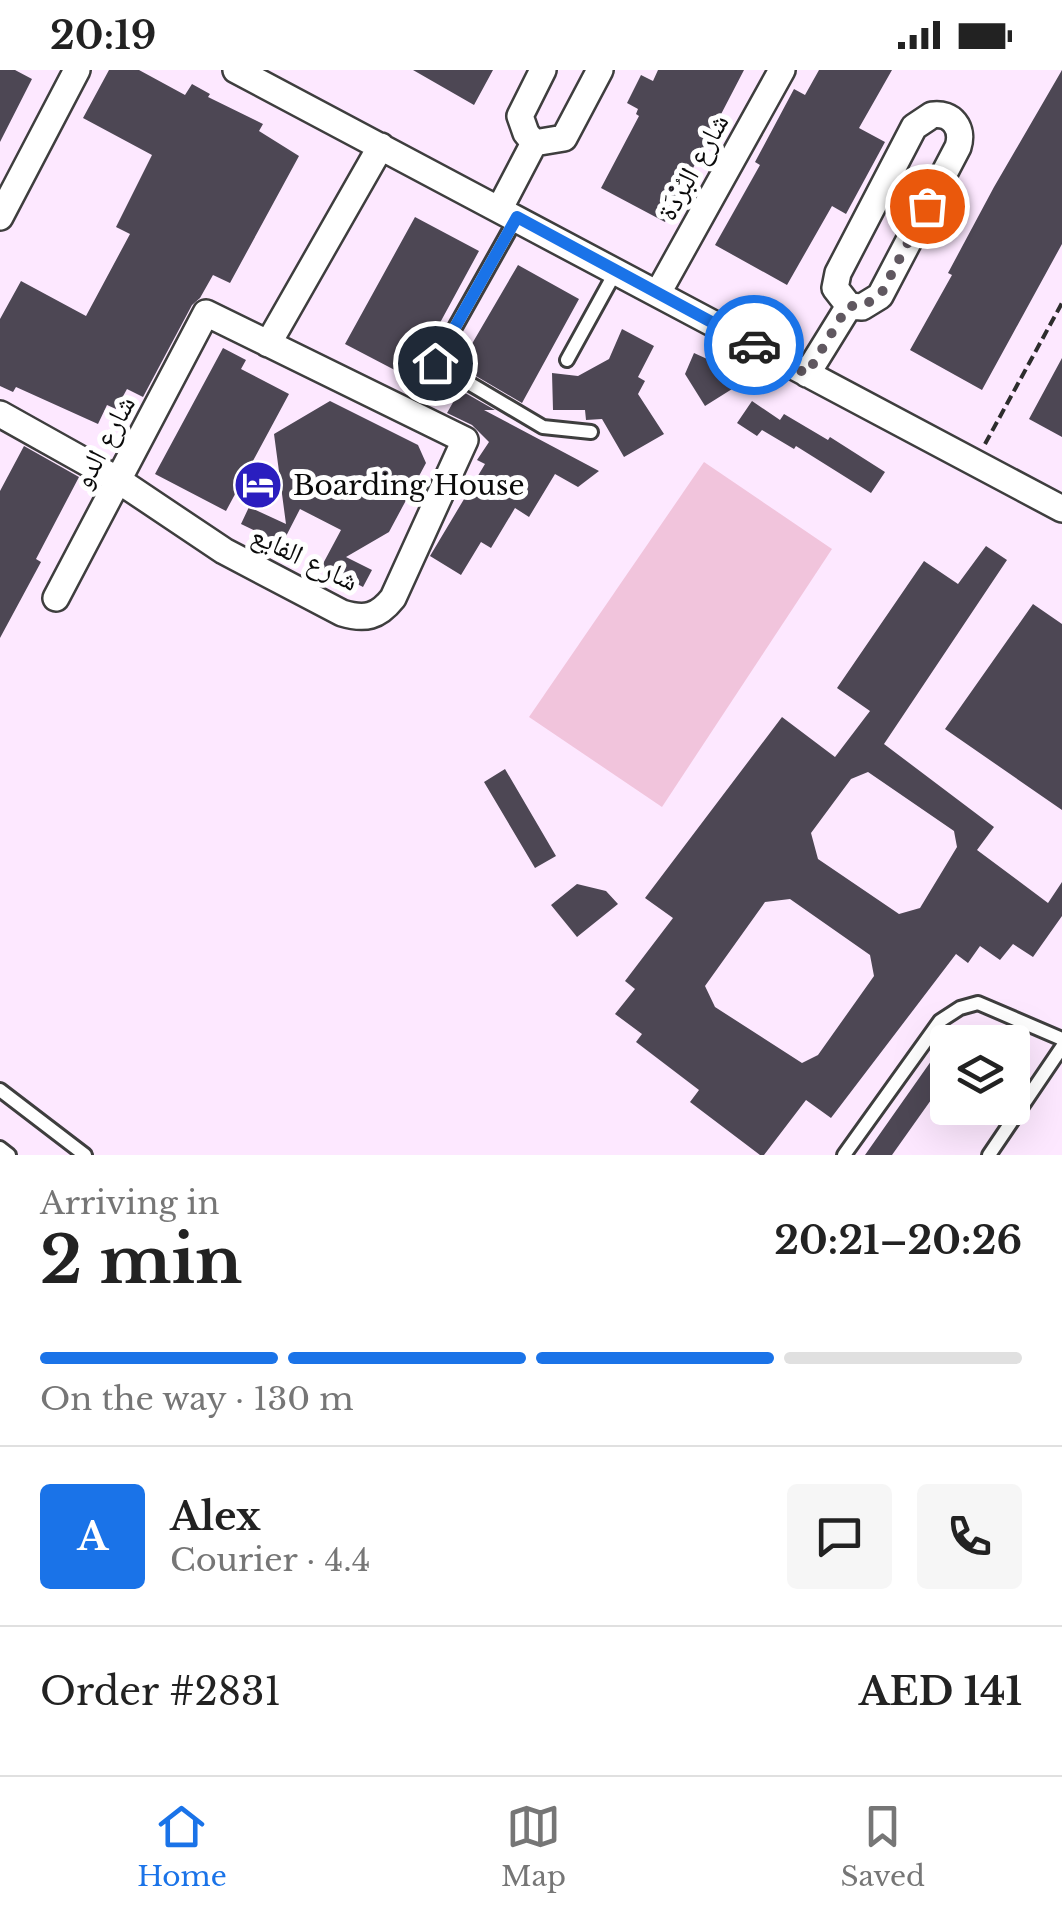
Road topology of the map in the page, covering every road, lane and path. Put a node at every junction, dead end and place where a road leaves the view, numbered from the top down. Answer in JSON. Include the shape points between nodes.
{"nodes":[{"id":1,"x":77,"y":70,"type":"edge"},
{"id":2,"x":237,"y":70,"type":"edge"},
{"id":3,"x":542,"y":70,"type":"edge"},
{"id":4,"x":600,"y":70,"type":"edge"},
{"id":5,"x":782,"y":70,"type":"edge"},
{"id":6,"x":534,"y":143,"type":"junction"},
{"id":7,"x":381,"y":146,"type":"junction"},
{"id":8,"x":508,"y":212,"type":"junction"},
{"id":9,"x":0,"y":217,"type":"edge"},
{"id":10,"x":616,"y":271,"type":"junction"},
{"id":11,"x":658,"y":293,"type":"junction"},
{"id":12,"x":1062,"y":303,"type":"edge"},
{"id":13,"x":848,"y":306,"type":"junction"},
{"id":14,"x":206,"y":313,"type":"joint"},
{"id":15,"x":268,"y":344,"type":"junction"},
{"id":16,"x":567,"y":360,"type":"dead end"},
{"id":17,"x":807,"y":374,"type":"junction"},
{"id":18,"x":0,"y":414,"type":"edge"},
{"id":19,"x":591,"y":432,"type":"dead end"},
{"id":20,"x":974,"y":462,"type":"junction"},
{"id":21,"x":118,"y":480,"type":"junction"},
{"id":22,"x":1062,"y":508,"type":"edge"},
{"id":23,"x":56,"y":598,"type":"dead end"},
{"id":24,"x":1062,"y":1039,"type":"edge"},
{"id":25,"x":1062,"y":1047,"type":"edge"},
{"id":26,"x":0,"y":1090,"type":"edge"},
{"id":27,"x":0,"y":1148,"type":"edge"},
{"id":28,"x":9,"y":1155,"type":"edge"},
{"id":29,"x":85,"y":1155,"type":"edge"},
{"id":30,"x":844,"y":1155,"type":"edge"},
{"id":31,"x":988,"y":1155,"type":"edge"}],
"edges":[{"from":1,"to":9,"type":"street"},
{"from":2,"to":7,"type":"street"},
{"from":3,"to":6,"type":"street","via":[[520,116]]},
{"from":4,"to":6,"type":"street","via":[[564,138]]},
{"from":5,"to":11,"type":"street","name":"شارع البُرْدَة"},
{"from":6,"to":8,"type":"street"},
{"from":7,"to":8,"type":"street"},
{"from":7,"to":15,"type":"street"},
{"from":8,"to":10,"type":"street"},
{"from":8,"to":19,"type":"lane","via":[[435,363],[543,427]]},
{"from":10,"to":11,"type":"street"},
{"from":10,"to":16,"type":"lane"},
{"from":11,"to":17,"type":"street"},
{"from":12,"to":20,"type":"path"},
{"from":13,"to":13,"type":"street","via":[[880,296],[958,147],[959,129],[946,115],[932,114],[914,127],[838,273],[835,288]]},
{"from":13,"to":17,"type":"street"},
{"from":14,"to":15,"type":"street","name":"شارع الفايع"},
{"from":14,"to":21,"type":"street","name":"شارع الدو"},
{"from":15,"to":21,"type":"street","name":"شارع الفايع","via":[[465,440],[384,610],[359,618],[342,612],[224,551]]},
{"from":17,"to":20,"type":"street"},
{"from":18,"to":21,"type":"street","name":"شارع الفايع"},
{"from":20,"to":22,"type":"street"},
{"from":21,"to":23,"type":"street","name":"شارع الدو"},
{"from":24,"to":30,"type":"lane","via":[[978,1003],[960,1008],[940,1021]]},
{"from":25,"to":31,"type":"lane"},
{"from":26,"to":29,"type":"lane"},
{"from":27,"to":28,"type":"lane"}]}
